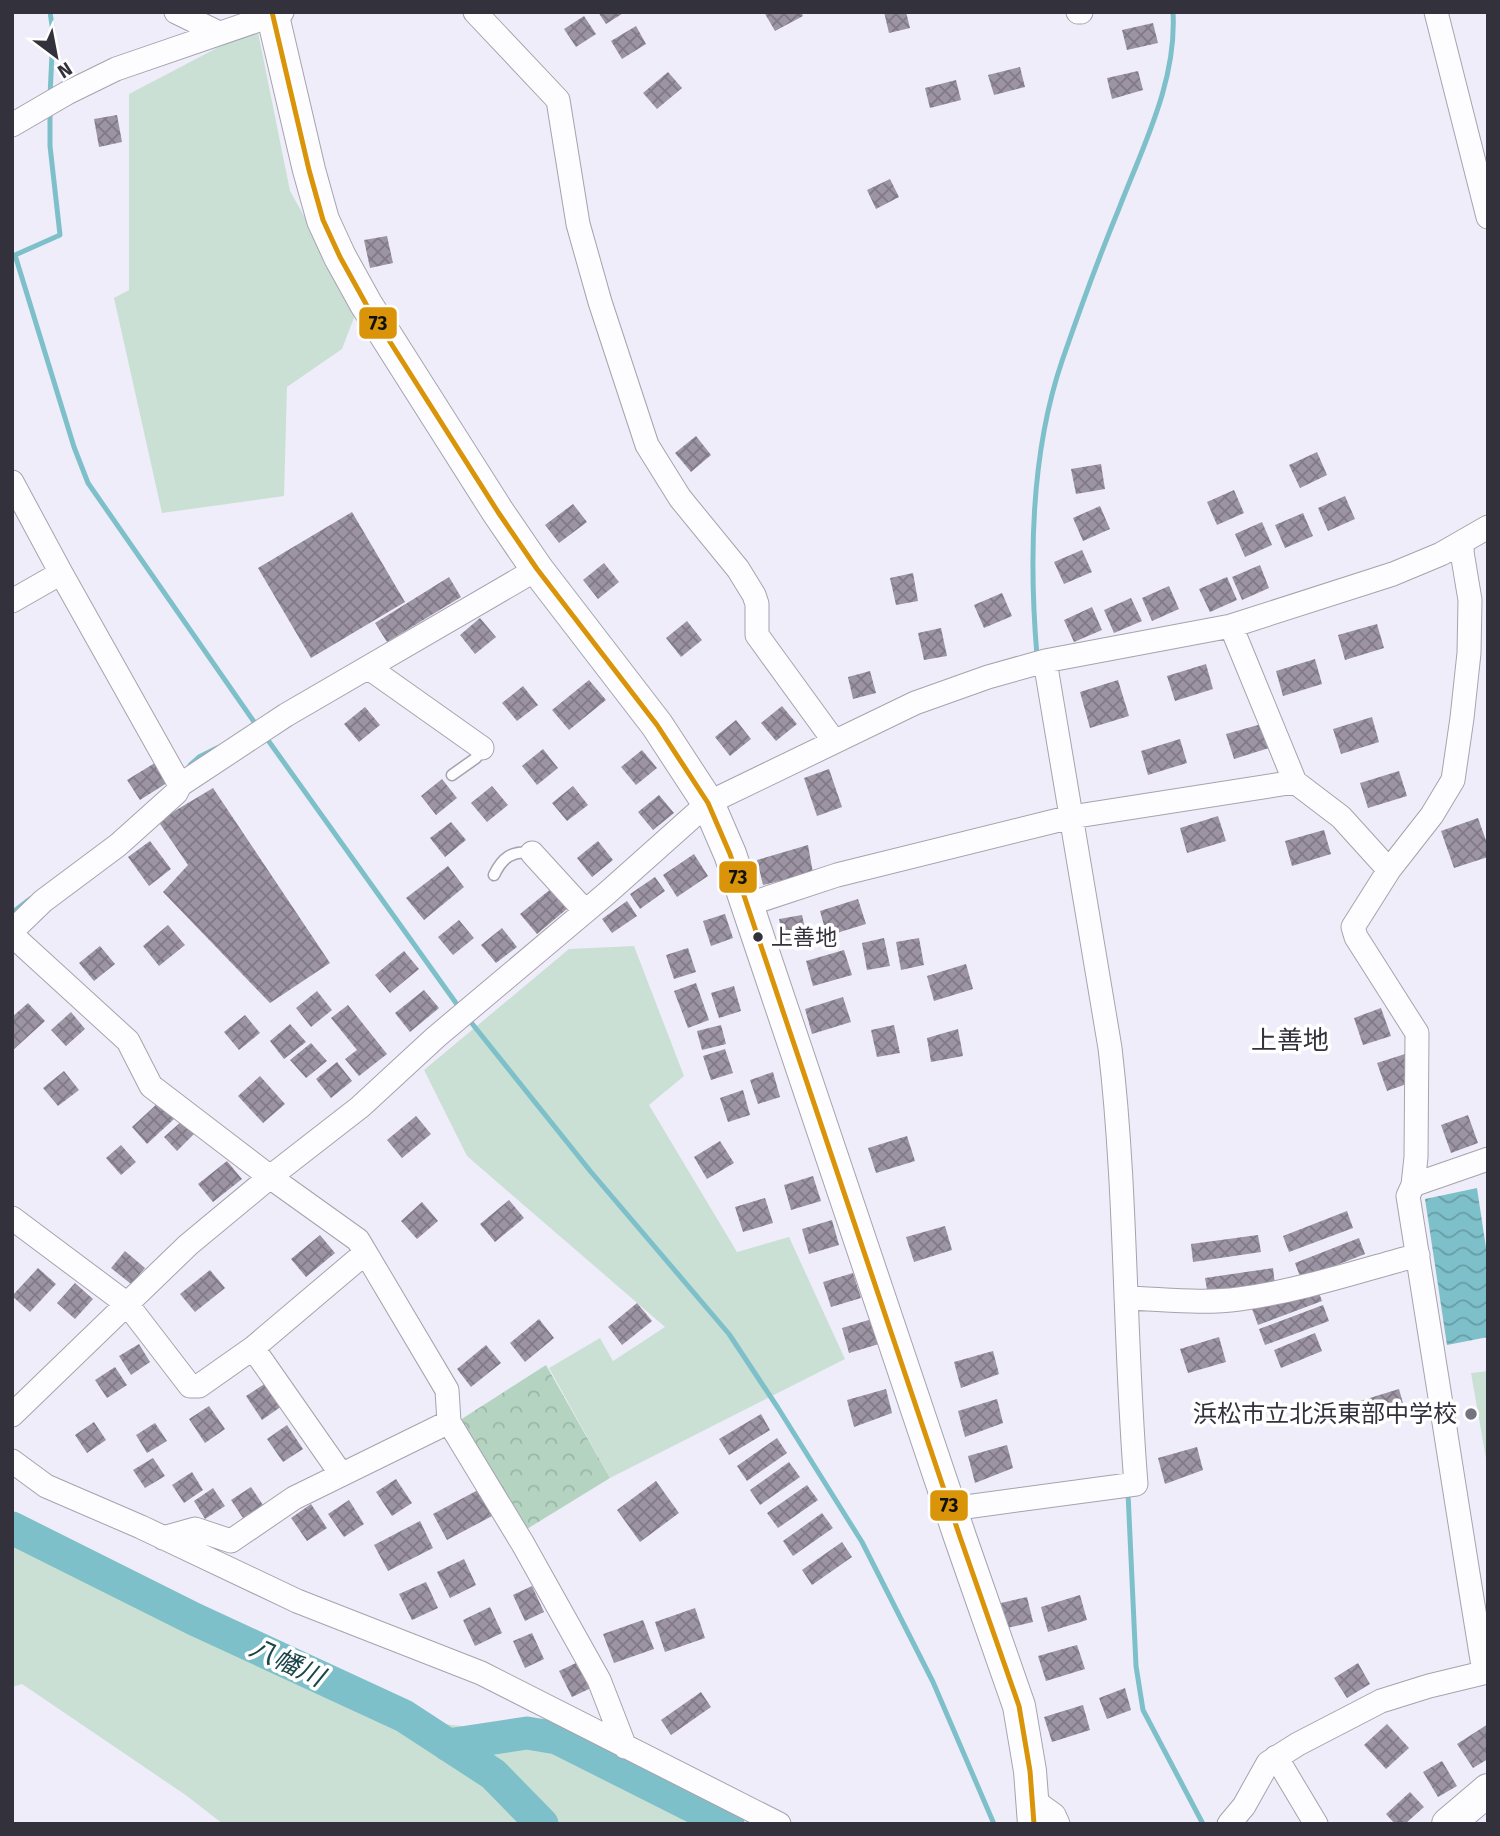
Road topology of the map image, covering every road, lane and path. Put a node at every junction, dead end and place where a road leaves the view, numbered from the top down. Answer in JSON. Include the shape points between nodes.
{"nodes":[{"id":1,"x":176,"y":12,"type":"edge"},
{"id":2,"x":475,"y":12,"type":"edge"},
{"id":3,"x":1436,"y":12,"type":"edge"},
{"id":4,"x":276,"y":13,"type":"edge"},
{"id":5,"x":219,"y":33,"type":"junction"},
{"id":6,"x":12,"y":125,"type":"edge"},
{"id":7,"x":1488,"y":217,"type":"edge"},
{"id":8,"x":12,"y":482,"type":"edge"},
{"id":9,"x":1488,"y":527,"type":"edge"},
{"id":10,"x":1463,"y":543,"type":"junction"},
{"id":11,"x":537,"y":569,"type":"junction"},
{"id":12,"x":61,"y":573,"type":"junction"},
{"id":13,"x":12,"y":601,"type":"edge"},
{"id":14,"x":1231,"y":626,"type":"junction"},
{"id":15,"x":1045,"y":661,"type":"junction"},
{"id":16,"x":369,"y":668,"type":"junction"},
{"id":17,"x":834,"y":741,"type":"junction"},
{"id":18,"x":482,"y":748,"type":"joint"},
{"id":19,"x":452,"y":775,"type":"dead end"},
{"id":20,"x":1295,"y":782,"type":"junction"},
{"id":21,"x":180,"y":785,"type":"junction"},
{"id":22,"x":708,"y":803,"type":"junction"},
{"id":23,"x":1071,"y":817,"type":"junction"},
{"id":24,"x":532,"y":853,"type":"joint"},
{"id":25,"x":1389,"y":870,"type":"junction"},
{"id":26,"x":494,"y":875,"type":"dead end"},
{"id":27,"x":747,"y":905,"type":"junction"},
{"id":28,"x":585,"y":911,"type":"junction"},
{"id":29,"x":12,"y":933,"type":"edge"},
{"id":30,"x":1488,"y":1159,"type":"edge"},
{"id":31,"x":270,"y":1177,"type":"junction"},
{"id":32,"x":1413,"y":1185,"type":"junction"},
{"id":33,"x":12,"y":1218,"type":"edge"},
{"id":34,"x":364,"y":1254,"type":"junction"},
{"id":35,"x":1418,"y":1255,"type":"junction"},
{"id":36,"x":1126,"y":1298,"type":"junction"},
{"id":37,"x":127,"y":1304,"type":"junction"},
{"id":38,"x":253,"y":1348,"type":"junction"},
{"id":39,"x":12,"y":1415,"type":"edge"},
{"id":40,"x":449,"y":1422,"type":"junction"},
{"id":41,"x":12,"y":1461,"type":"edge"},
{"id":42,"x":341,"y":1474,"type":"junction"},
{"id":43,"x":951,"y":1509,"type":"junction"},
{"id":44,"x":163,"y":1538,"type":"junction"},
{"id":45,"x":1487,"y":1672,"type":"edge"},
{"id":46,"x":625,"y":1747,"type":"junction"},
{"id":47,"x":1276,"y":1757,"type":"junction"},
{"id":48,"x":1488,"y":1790,"type":"edge"},
{"id":49,"x":1033,"y":1811,"type":"edge"},
{"id":50,"x":779,"y":1824,"type":"edge"},
{"id":51,"x":1058,"y":1824,"type":"edge"},
{"id":52,"x":1228,"y":1824,"type":"edge"},
{"id":53,"x":1316,"y":1824,"type":"edge"},
{"id":54,"x":1448,"y":1824,"type":"edge"}],
"edges":[{"from":1,"to":5,"type":"street"},
{"from":2,"to":17,"type":"street","via":[[558,100],[578,224],[647,445],[680,498],[738,569],[757,604],[757,635]]},
{"from":3,"to":7,"type":"street"},
{"from":4,"to":5,"type":"street"},
{"from":4,"to":11,"type":"street","via":[[309,170],[323,220],[340,257],[451,440]]},
{"from":5,"to":6,"type":"street","via":[[116,69]]},
{"from":8,"to":12,"type":"street"},
{"from":9,"to":10,"type":"street"},
{"from":10,"to":14,"type":"street","via":[[1393,574]]},
{"from":10,"to":25,"type":"street","via":[[1468,653],[1453,780]]},
{"from":11,"to":16,"type":"street"},
{"from":11,"to":22,"type":"street","via":[[657,724]]},
{"from":12,"to":13,"type":"street"},
{"from":12,"to":21,"type":"street"},
{"from":14,"to":15,"type":"street"},
{"from":14,"to":20,"type":"street"},
{"from":15,"to":17,"type":"street","via":[[915,703]]},
{"from":15,"to":23,"type":"street"},
{"from":16,"to":18,"type":"street"},
{"from":16,"to":21,"type":"street"},
{"from":17,"to":22,"type":"street"},
{"from":18,"to":19,"type":"lane"},
{"from":20,"to":23,"type":"street"},
{"from":20,"to":25,"type":"street","via":[[1341,817]]},
{"from":21,"to":29,"type":"street","via":[[118,845],[43,901]]},
{"from":22,"to":27,"type":"street"},
{"from":22,"to":28,"type":"street"},
{"from":23,"to":27,"type":"street","via":[[837,875]]},
{"from":23,"to":36,"type":"street","via":[[1110,1048]]},
{"from":24,"to":26,"type":"lane","via":[[514,853]]},
{"from":24,"to":28,"type":"street"},
{"from":25,"to":32,"type":"street","via":[[1353,927],[1417,1033]]},
{"from":27,"to":43,"type":"street"},
{"from":28,"to":31,"type":"street","via":[[360,1107]]},
{"from":29,"to":31,"type":"street","via":[[128,1041],[151,1086]]},
{"from":30,"to":32,"type":"street"},
{"from":31,"to":34,"type":"street","via":[[358,1240]]},
{"from":31,"to":37,"type":"street","via":[[188,1245]]},
{"from":32,"to":35,"type":"street","via":[[1408,1196]]},
{"from":33,"to":37,"type":"street"},
{"from":34,"to":38,"type":"street"},
{"from":34,"to":40,"type":"street","via":[[447,1390]]},
{"from":35,"to":36,"type":"street","via":[[1238,1299]]},
{"from":35,"to":45,"type":"street"},
{"from":36,"to":43,"type":"street","via":[[1128,1485]]},
{"from":37,"to":38,"type":"street","via":[[190,1386],[200,1386]]},
{"from":37,"to":39,"type":"street"},
{"from":38,"to":42,"type":"street"},
{"from":40,"to":42,"type":"street"},
{"from":40,"to":46,"type":"street","via":[[599,1680]]},
{"from":41,"to":44,"type":"street","via":[[46,1486]]},
{"from":42,"to":44,"type":"street","via":[[294,1498],[231,1541],[195,1529]]},
{"from":43,"to":49,"type":"street","via":[[1019,1706]]},
{"from":44,"to":46,"type":"street","via":[[297,1601],[481,1673]]},
{"from":45,"to":47,"type":"street","via":[[1381,1701]]},
{"from":46,"to":50,"type":"street"},
{"from":47,"to":52,"type":"street"},
{"from":47,"to":53,"type":"street"},
{"from":48,"to":54,"type":"street"},
{"from":49,"to":51,"type":"street","via":[[1054,1815]]}]}
